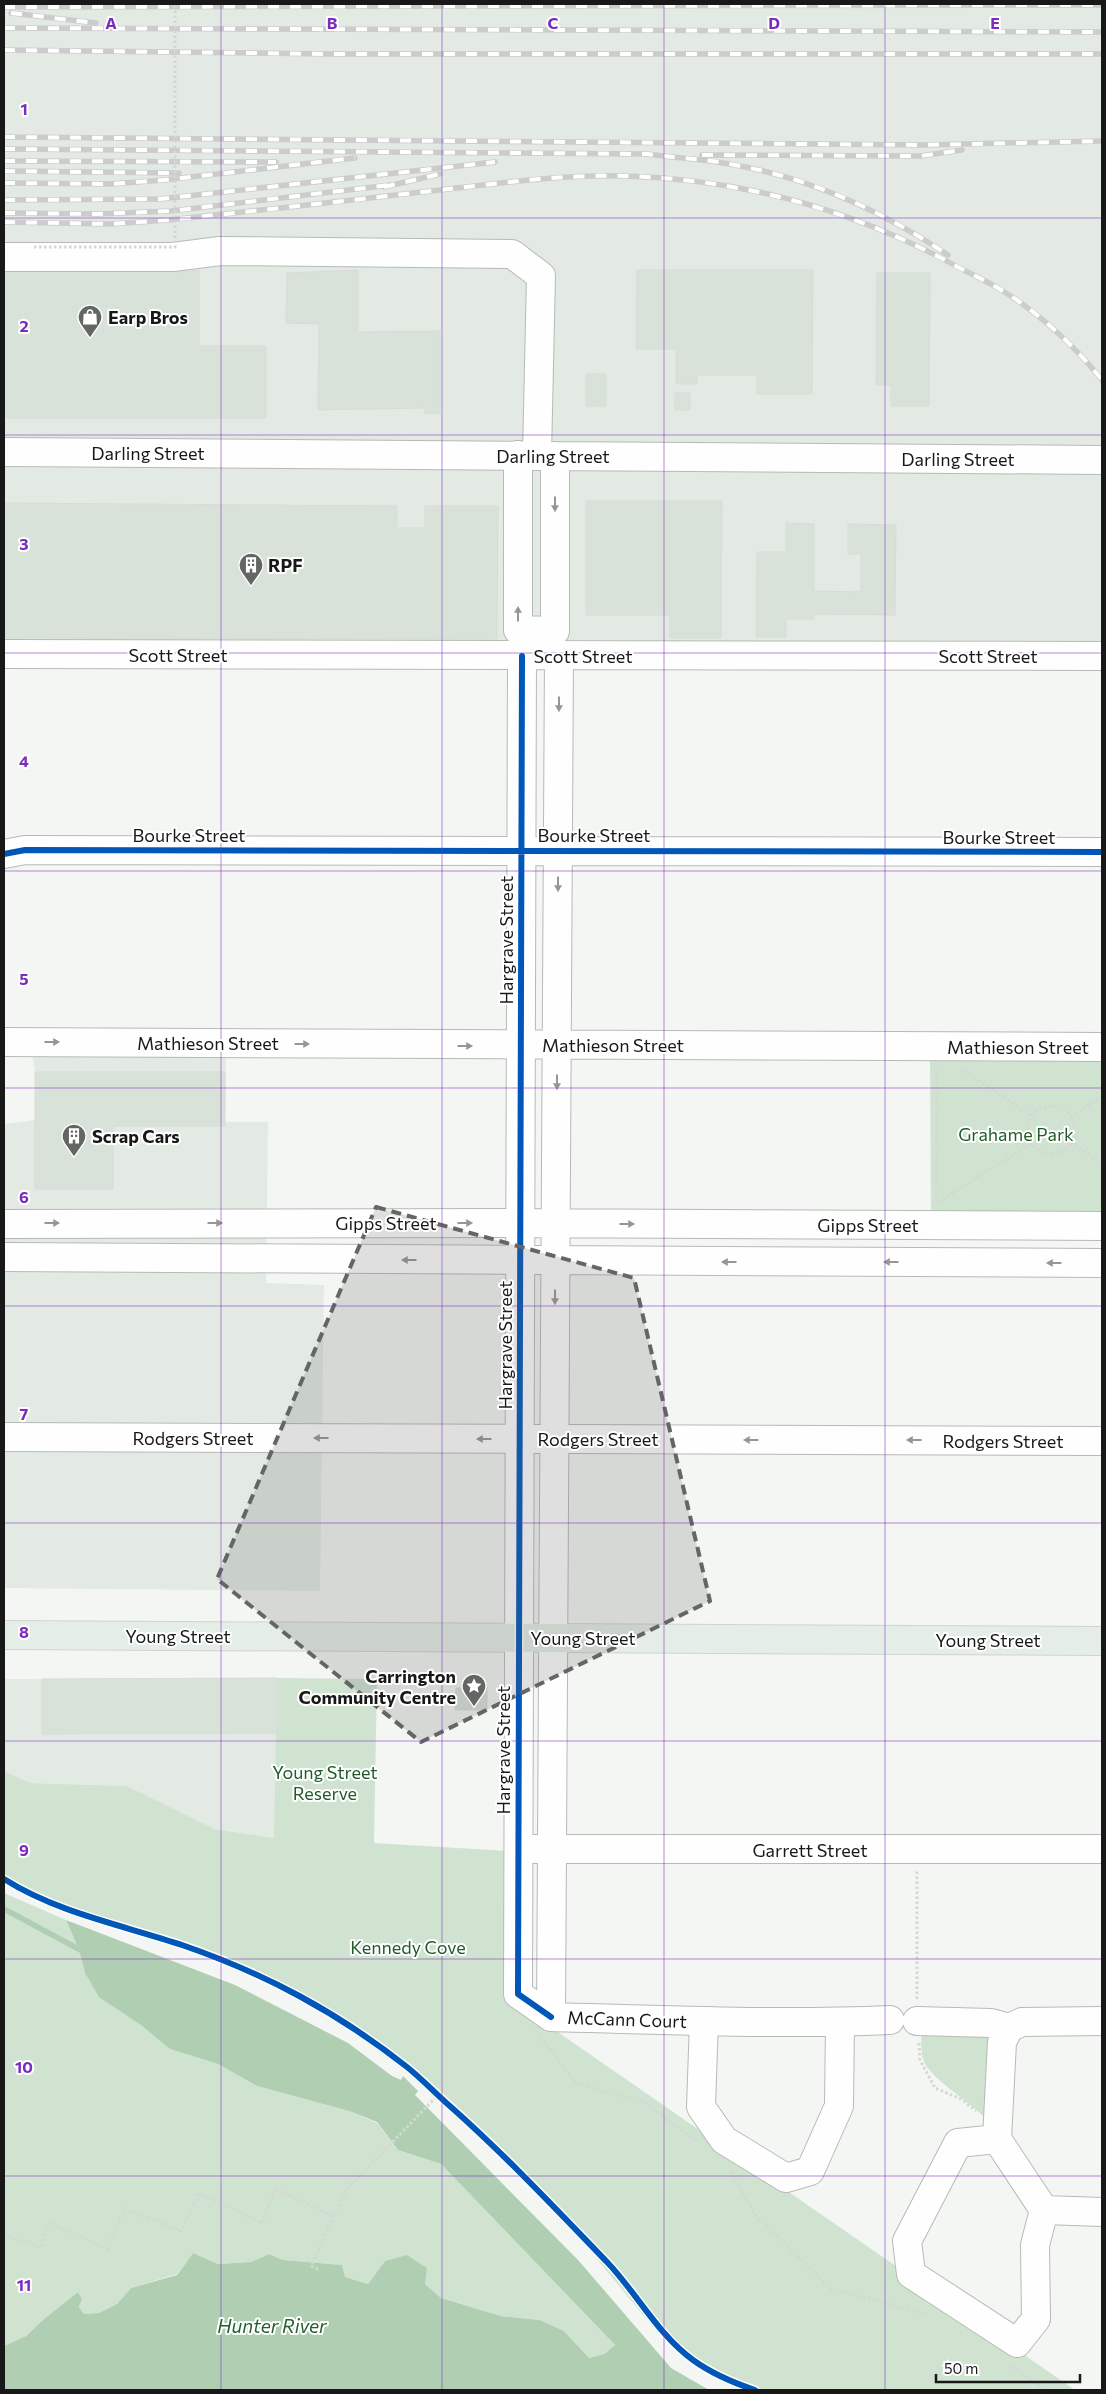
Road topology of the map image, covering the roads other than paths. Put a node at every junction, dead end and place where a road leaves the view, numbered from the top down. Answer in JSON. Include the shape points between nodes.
{"nodes":[{"id":1,"x":4,"y":257,"type":"edge"},
{"id":2,"x":4,"y":452,"type":"edge"},
{"id":3,"x":537,"y":456,"type":"junction"},
{"id":4,"x":1102,"y":460,"type":"edge"},
{"id":5,"x":4,"y":654,"type":"edge"},
{"id":6,"x":522,"y":656,"type":"junction"},
{"id":7,"x":559,"y":656,"type":"junction"},
{"id":8,"x":1102,"y":656,"type":"edge"},
{"id":9,"x":11,"y":850,"type":"edge"},
{"id":10,"x":521,"y":850,"type":"junction"},
{"id":11,"x":558,"y":850,"type":"junction"},
{"id":12,"x":1102,"y":852,"type":"edge"},
{"id":13,"x":4,"y":1042,"type":"edge"},
{"id":14,"x":521,"y":1045,"type":"junction"},
{"id":15,"x":557,"y":1045,"type":"junction"},
{"id":16,"x":1102,"y":1047,"type":"edge"},
{"id":17,"x":556,"y":1223,"type":"junction"},
{"id":18,"x":4,"y":1224,"type":"edge"},
{"id":19,"x":520,"y":1224,"type":"junction"},
{"id":20,"x":769,"y":1224,"type":"junction"},
{"id":21,"x":968,"y":1225,"type":"junction"},
{"id":22,"x":1102,"y":1226,"type":"edge"},
{"id":23,"x":4,"y":1257,"type":"edge"},
{"id":24,"x":520,"y":1261,"type":"junction"},
{"id":25,"x":556,"y":1261,"type":"junction"},
{"id":26,"x":768,"y":1262,"type":"junction"},
{"id":27,"x":967,"y":1262,"type":"junction"},
{"id":28,"x":1102,"y":1263,"type":"edge"},
{"id":29,"x":4,"y":1437,"type":"edge"},
{"id":30,"x":519,"y":1439,"type":"junction"},
{"id":31,"x":554,"y":1439,"type":"junction"},
{"id":32,"x":1102,"y":1441,"type":"edge"},
{"id":33,"x":4,"y":1635,"type":"edge"},
{"id":34,"x":519,"y":1638,"type":"junction"},
{"id":35,"x":553,"y":1638,"type":"junction"},
{"id":36,"x":1102,"y":1641,"type":"edge"},
{"id":37,"x":552,"y":1755,"type":"junction"},
{"id":38,"x":519,"y":1756,"type":"junction"},
{"id":39,"x":518,"y":1849,"type":"junction"},
{"id":40,"x":552,"y":1849,"type":"junction"},
{"id":41,"x":1102,"y":1849,"type":"edge"},
{"id":42,"x":890,"y":2020,"type":"dead end"},
{"id":43,"x":918,"y":2020,"type":"dead end"},
{"id":44,"x":704,"y":2021,"type":"junction"},
{"id":45,"x":1102,"y":2021,"type":"edge"},
{"id":46,"x":840,"y":2022,"type":"junction"},
{"id":47,"x":545,"y":2026,"type":"junction"},
{"id":48,"x":1008,"y":2028,"type":"junction"},
{"id":49,"x":997,"y":2139,"type":"junction"},
{"id":50,"x":1044,"y":2210,"type":"junction"},
{"id":51,"x":1102,"y":2212,"type":"edge"}],
"edges":[{"from":1,"to":3,"type":"street","via":[[173,257],[220,251],[512,254],[541,276]]},
{"from":2,"to":3,"type":"street","name":"Darling Street"},
{"from":3,"to":3,"type":"street","one_way":true,"via":[[555,631],[518,630]]},
{"from":3,"to":4,"type":"street","name":"Darling Street"},
{"from":5,"to":6,"type":"street","name":"Scott Street"},
{"from":6,"to":7,"type":"street","name":"Scott Street"},
{"from":6,"to":10,"type":"street","name":"Hargrave Street"},
{"from":7,"to":8,"type":"street","name":"Scott Street"},
{"from":7,"to":11,"type":"street","one_way":true},
{"from":9,"to":10,"type":"street","name":"Bourke Street"},
{"from":10,"to":11,"type":"street","name":"Bourke Street"},
{"from":10,"to":14,"type":"street","name":"Hargrave Street"},
{"from":11,"to":12,"type":"street","name":"Bourke Street"},
{"from":11,"to":15,"type":"street","one_way":true},
{"from":13,"to":14,"type":"street","name":"Mathieson Street","one_way":true},
{"from":14,"to":15,"type":"street","name":"Mathieson Street"},
{"from":14,"to":19,"type":"street","name":"Hargrave Street"},
{"from":15,"to":16,"type":"street","name":"Mathieson Street"},
{"from":15,"to":17,"type":"street","one_way":true},
{"from":17,"to":19,"type":"street","name":"Gipps Street"},
{"from":17,"to":20,"type":"street","name":"Gipps Street","one_way":true},
{"from":17,"to":25,"type":"street"},
{"from":18,"to":19,"type":"street","name":"Gipps Street","one_way":true},
{"from":19,"to":24,"type":"street","name":"Hargrave Street"},
{"from":20,"to":21,"type":"street","name":"Gipps Street"},
{"from":20,"to":26,"type":"street"},
{"from":21,"to":22,"type":"street","name":"Gipps Street"},
{"from":21,"to":27,"type":"street"},
{"from":24,"to":23,"type":"street","name":"Gipps Street","one_way":true},
{"from":24,"to":25,"type":"street","name":"Gipps Street"},
{"from":24,"to":30,"type":"street","name":"Hargrave Street"},
{"from":26,"to":25,"type":"street","name":"Gipps Street","one_way":true},
{"from":25,"to":31,"type":"street","one_way":true},
{"from":27,"to":26,"type":"street","name":"Gipps Street","one_way":true},
{"from":28,"to":27,"type":"street","name":"Gipps Street","one_way":true},
{"from":30,"to":29,"type":"street","name":"Rodgers Street","one_way":true},
{"from":30,"to":31,"type":"street","name":"Rodgers Street"},
{"from":30,"to":34,"type":"street","name":"Hargrave Street"},
{"from":32,"to":31,"type":"street","name":"Rodgers Street","one_way":true},
{"from":31,"to":35,"type":"street"},
{"from":33,"to":34,"type":"main road","name":"Young Street"},
{"from":34,"to":35,"type":"main road","name":"Young Street"},
{"from":34,"to":38,"type":"street","name":"Hargrave Street"},
{"from":35,"to":36,"type":"main road","name":"Young Street"},
{"from":35,"to":37,"type":"street"},
{"from":37,"to":38,"type":"street","name":"Hargrave Street"},
{"from":37,"to":40,"type":"street"},
{"from":38,"to":39,"type":"street","name":"Hargrave Street"},
{"from":39,"to":40,"type":"street","name":"Garrett Street"},
{"from":39,"to":47,"type":"street","name":"Hargrave Street","via":[[518,1994]]},
{"from":40,"to":41,"type":"street","name":"Garrett Street"},
{"from":40,"to":47,"type":"street"},
{"from":42,"to":46,"type":"street","name":"McCann Court"},
{"from":43,"to":48,"type":"street","via":[[991,2023]]},
{"from":44,"to":46,"type":"street","name":"McCann Court"},
{"from":44,"to":46,"type":"street","name":"McCann Court","via":[[701,2107],[724,2140],[786,2178],[810,2171],[839,2106]]},
{"from":44,"to":47,"type":"street","name":"McCann Court"},
{"from":45,"to":48,"type":"street","via":[[1022,2022]]},
{"from":48,"to":49,"type":"street","via":[[1002,2042]]},
{"from":49,"to":50,"type":"street"},
{"from":49,"to":50,"type":"street","via":[[958,2142],[907,2241],[911,2274],[1017,2343],[1036,2319],[1035,2245]]},
{"from":50,"to":51,"type":"street"}]}
